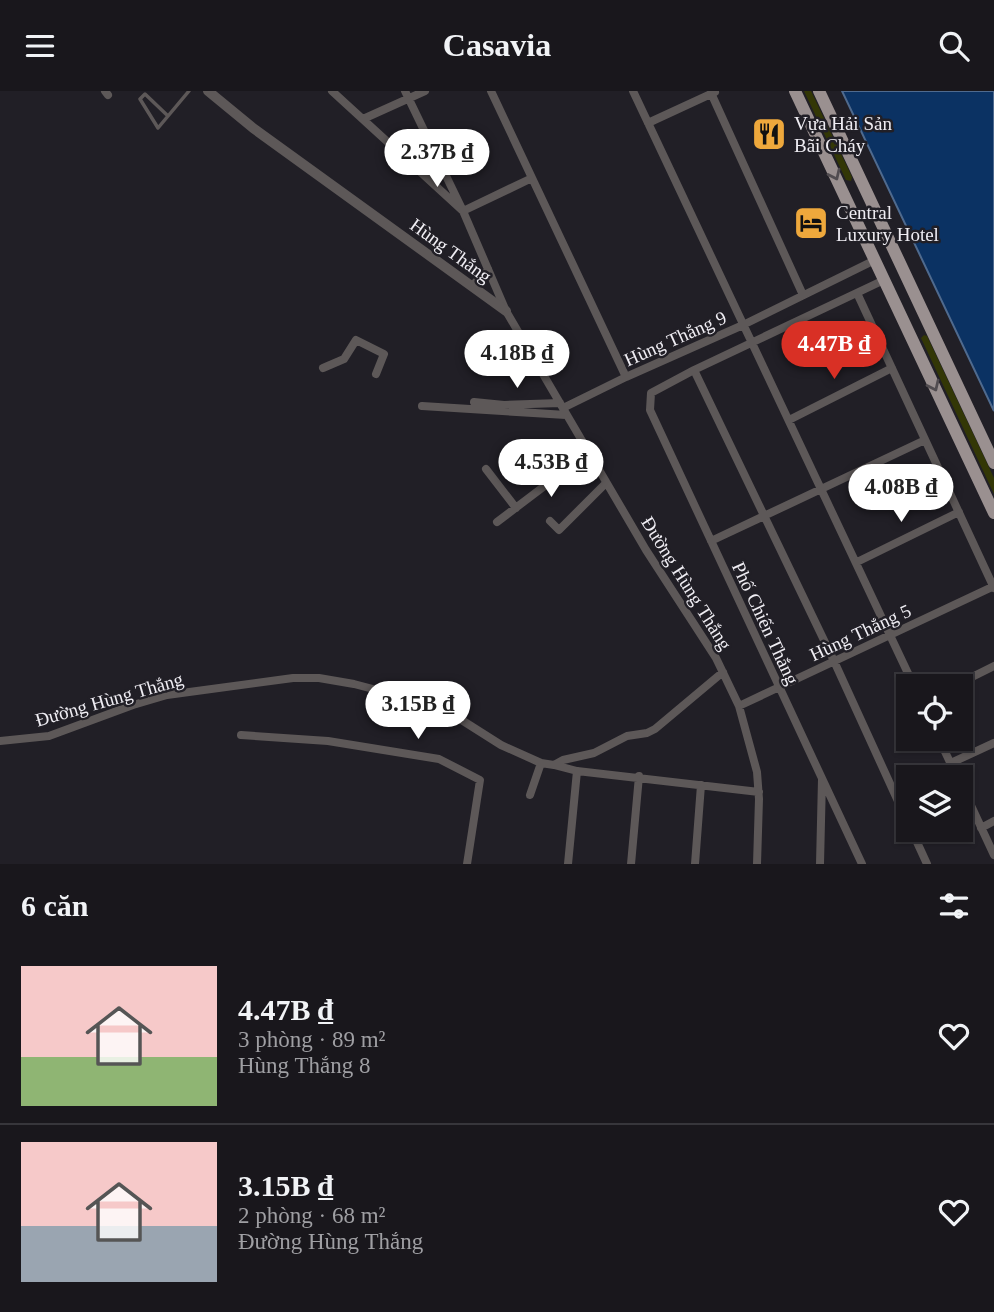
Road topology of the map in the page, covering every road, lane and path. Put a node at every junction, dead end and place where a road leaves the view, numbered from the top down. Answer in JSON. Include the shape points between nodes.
{"nodes":[{"id":1,"x":189,"y":91,"type":"edge"},
{"id":2,"x":208,"y":91,"type":"edge"},
{"id":3,"x":332,"y":91,"type":"edge"},
{"id":4,"x":425,"y":91,"type":"edge"},
{"id":5,"x":491,"y":91,"type":"edge"},
{"id":6,"x":633,"y":91,"type":"edge"},
{"id":7,"x":795,"y":91,"type":"edge"},
{"id":8,"x":819,"y":91,"type":"edge"},
{"id":9,"x":713,"y":92,"type":"edge"},
{"id":10,"x":407,"y":95,"type":"edge"},
{"id":11,"x":168,"y":116,"type":"junction"},
{"id":12,"x":363,"y":119,"type":"junction"},
{"id":13,"x":648,"y":123,"type":"junction"},
{"id":14,"x":532,"y":179,"type":"junction"},
{"id":15,"x":463,"y":211,"type":"junction"},
{"id":16,"x":894,"y":250,"type":"junction"},
{"id":17,"x":875,"y":260,"type":"junction"},
{"id":18,"x":488,"y":269,"type":"junction"},
{"id":19,"x":904,"y":271,"type":"junction"},
{"id":20,"x":884,"y":280,"type":"junction"},
{"id":21,"x":472,"y":286,"type":"junction"},
{"id":22,"x":857,"y":293,"type":"junction"},
{"id":23,"x":803,"y":295,"type":"junction"},
{"id":24,"x":506,"y":311,"type":"junction"},
{"id":25,"x":743,"y":325,"type":"junction"},
{"id":26,"x":752,"y":343,"type":"junction"},
{"id":27,"x":323,"y":368,"type":"dead end"},
{"id":28,"x":892,"y":368,"type":"junction"},
{"id":29,"x":694,"y":370,"type":"junction"},
{"id":30,"x":376,"y":375,"type":"dead end"},
{"id":31,"x":626,"y":377,"type":"junction"},
{"id":32,"x":474,"y":402,"type":"dead end"},
{"id":33,"x":422,"y":406,"type":"dead end"},
{"id":34,"x":563,"y":409,"type":"junction"},
{"id":35,"x":789,"y":420,"type":"junction"},
{"id":36,"x":925,"y":440,"type":"junction"},
{"id":37,"x":588,"y":453,"type":"junction"},
{"id":38,"x":994,"y":463,"type":"edge"},
{"id":39,"x":486,"y":470,"type":"dead end"},
{"id":40,"x":606,"y":483,"type":"junction"},
{"id":41,"x":821,"y":489,"type":"junction"},
{"id":42,"x":516,"y":508,"type":"junction"},
{"id":43,"x":958,"y":512,"type":"junction"},
{"id":44,"x":994,"y":513,"type":"edge"},
{"id":45,"x":764,"y":516,"type":"junction"},
{"id":46,"x":550,"y":521,"type":"dead end"},
{"id":47,"x":497,"y":522,"type":"dead end"},
{"id":48,"x":711,"y":541,"type":"junction"},
{"id":49,"x":857,"y":562,"type":"junction"},
{"id":50,"x":994,"y":587,"type":"edge"},
{"id":51,"x":890,"y":635,"type":"junction"},
{"id":52,"x":834,"y":661,"type":"junction"},
{"id":53,"x":994,"y":666,"type":"edge"},
{"id":54,"x":723,"y":672,"type":"junction"},
{"id":55,"x":908,"y":674,"type":"edge"},
{"id":56,"x":973,"y":676,"type":"edge"},
{"id":57,"x":779,"y":687,"type":"junction"},
{"id":58,"x":739,"y":706,"type":"junction"},
{"id":59,"x":242,"y":735,"type":"dead end"},
{"id":60,"x":0,"y":741,"type":"edge"},
{"id":61,"x":994,"y":743,"type":"edge"},
{"id":62,"x":945,"y":751,"type":"edge"},
{"id":63,"x":541,"y":763,"type":"junction"},
{"id":64,"x":951,"y":763,"type":"joint"},
{"id":65,"x":554,"y":765,"type":"junction"},
{"id":66,"x":577,"y":771,"type":"junction"},
{"id":67,"x":639,"y":776,"type":"junction"},
{"id":68,"x":822,"y":778,"type":"junction"},
{"id":69,"x":701,"y":785,"type":"junction"},
{"id":70,"x":759,"y":792,"type":"junction"},
{"id":71,"x":530,"y":795,"type":"dead end"},
{"id":72,"x":896,"y":797,"type":"edge"},
{"id":73,"x":973,"y":810,"type":"edge"},
{"id":74,"x":994,"y":821,"type":"edge"},
{"id":75,"x":981,"y":828,"type":"junction"},
{"id":76,"x":917,"y":842,"type":"edge"},
{"id":77,"x":994,"y":855,"type":"edge"},
{"id":78,"x":467,"y":864,"type":"edge"},
{"id":79,"x":568,"y":864,"type":"edge"},
{"id":80,"x":631,"y":864,"type":"edge"},
{"id":81,"x":695,"y":864,"type":"edge"},
{"id":82,"x":757,"y":864,"type":"edge"},
{"id":83,"x":820,"y":864,"type":"edge"},
{"id":84,"x":862,"y":864,"type":"edge"},
{"id":85,"x":927,"y":864,"type":"edge"}],
"edges":[{"from":1,"to":11,"type":"lane"},
{"from":2,"to":21,"type":"street","name":"Hùng Thắng"},
{"from":3,"to":12,"type":"street"},
{"from":4,"to":10,"type":"street"},
{"from":5,"to":14,"type":"street"},
{"from":6,"to":13,"type":"street"},
{"from":7,"to":17,"type":"main road","one_way":true},
{"from":8,"to":16,"type":"main road"},
{"from":9,"to":13,"type":"street"},
{"from":9,"to":23,"type":"street"},
{"from":10,"to":12,"type":"street"},
{"from":10,"to":15,"type":"street","name":"Đường Hùng Thắng"},
{"from":11,"to":11,"type":"lane","via":[[145,95],[140,99],[158,128]]},
{"from":12,"to":15,"type":"street"},
{"from":13,"to":25,"type":"street"},
{"from":14,"to":15,"type":"street"},
{"from":14,"to":31,"type":"street"},
{"from":15,"to":18,"type":"street","name":"Đường Hùng Thắng"},
{"from":16,"to":17,"type":"main road"},
{"from":16,"to":19,"type":"main road"},
{"from":17,"to":20,"type":"main road"},
{"from":17,"to":23,"type":"street","name":"Hùng Thắng 9"},
{"from":18,"to":21,"type":"street"},
{"from":18,"to":24,"type":"street","name":"Đường Hùng Thắng"},
{"from":19,"to":20,"type":"main road"},
{"from":19,"to":38,"type":"main road"},
{"from":20,"to":22,"type":"street"},
{"from":20,"to":44,"type":"main road","one_way":true},
{"from":21,"to":24,"type":"street","name":"Hùng Thắng"},
{"from":22,"to":26,"type":"street"},
{"from":22,"to":28,"type":"street"},
{"from":23,"to":25,"type":"street","name":"Hùng Thắng 9"},
{"from":24,"to":34,"type":"street","name":"Đường Hùng Thắng"},
{"from":25,"to":26,"type":"street"},
{"from":25,"to":31,"type":"street","name":"Hùng Thắng 9"},
{"from":26,"to":29,"type":"street"},
{"from":26,"to":35,"type":"street"},
{"from":27,"to":30,"type":"street","via":[[344,359],[356,340],[384,354]]},
{"from":28,"to":35,"type":"street"},
{"from":28,"to":36,"type":"street"},
{"from":29,"to":45,"type":"street"},
{"from":29,"to":48,"type":"street","name":"Phố Chiến Thắng","via":[[651,393],[650,410]]},
{"from":31,"to":34,"type":"street","name":"Hùng Thắng 9"},
{"from":32,"to":34,"type":"street"},
{"from":33,"to":34,"type":"street"},
{"from":34,"to":37,"type":"street","name":"Đường Hùng Thắng"},
{"from":35,"to":41,"type":"street"},
{"from":36,"to":41,"type":"street"},
{"from":36,"to":43,"type":"street"},
{"from":37,"to":40,"type":"street","name":"Đường Hùng Thắng"},
{"from":37,"to":42,"type":"street"},
{"from":39,"to":42,"type":"street"},
{"from":40,"to":46,"type":"street","via":[[559,530]]},
{"from":40,"to":54,"type":"street","name":"Đường Hùng Thắng"},
{"from":41,"to":45,"type":"street"},
{"from":41,"to":49,"type":"street"},
{"from":42,"to":47,"type":"street"},
{"from":43,"to":49,"type":"street"},
{"from":43,"to":50,"type":"street"},
{"from":45,"to":48,"type":"street"},
{"from":45,"to":52,"type":"street"},
{"from":48,"to":57,"type":"street","name":"Phố Chiến Thắng"},
{"from":49,"to":51,"type":"street"},
{"from":50,"to":51,"type":"street","name":"Hùng Thắng 5"},
{"from":51,"to":52,"type":"street","name":"Hùng Thắng 5"},
{"from":51,"to":55,"type":"street"},
{"from":52,"to":57,"type":"street","name":"Hùng Thắng 5"},
{"from":52,"to":72,"type":"street"},
{"from":53,"to":56,"type":"street"},
{"from":54,"to":58,"type":"street"},
{"from":54,"to":65,"type":"street","name":"Đường Hùng Thắng","via":[[655,729]]},
{"from":57,"to":58,"type":"street","name":"Hùng Thắng 5"},
{"from":57,"to":68,"type":"street","name":"Phố Chiến Thắng"},
{"from":58,"to":70,"type":"street"},
{"from":59,"to":78,"type":"street","via":[[328,740],[439,759],[480,781]]},
{"from":60,"to":63,"type":"street","name":"Đường Hùng Thắng","via":[[49,736],[167,695],[319,678],[430,704]]},
{"from":61,"to":64,"type":"street"},
{"from":62,"to":64,"type":"street"},
{"from":63,"to":65,"type":"street","name":"Đường Hùng Thắng"},
{"from":63,"to":71,"type":"street"},
{"from":65,"to":66,"type":"street"},
{"from":66,"to":67,"type":"street"},
{"from":66,"to":79,"type":"street"},
{"from":67,"to":69,"type":"street"},
{"from":67,"to":80,"type":"street"},
{"from":68,"to":83,"type":"street"},
{"from":68,"to":84,"type":"street","name":"Phố Chiến Thắng"},
{"from":69,"to":70,"type":"street"},
{"from":69,"to":81,"type":"street"},
{"from":70,"to":82,"type":"street"},
{"from":73,"to":75,"type":"street"},
{"from":74,"to":75,"type":"street"},
{"from":75,"to":77,"type":"street"},
{"from":76,"to":85,"type":"street"}]}
